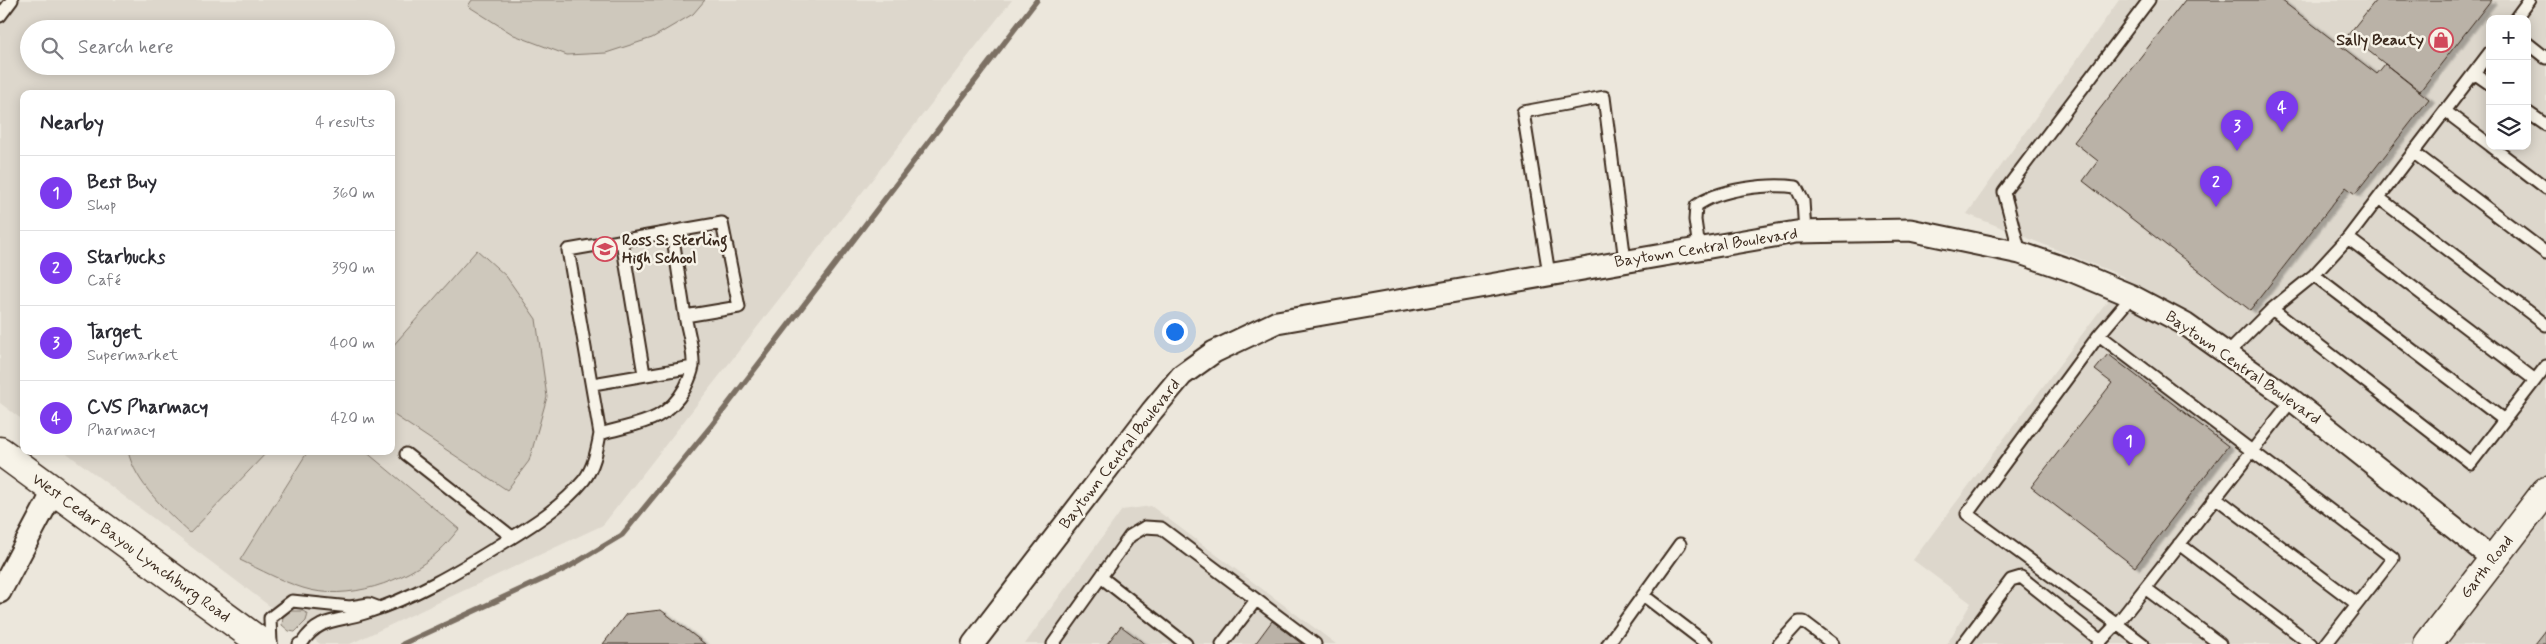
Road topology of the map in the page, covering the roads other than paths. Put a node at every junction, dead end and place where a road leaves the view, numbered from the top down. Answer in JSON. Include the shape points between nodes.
{"nodes":[{"id":1,"x":12,"y":0,"type":"edge"},
{"id":2,"x":2150,"y":0,"type":"edge"},
{"id":3,"x":2529,"y":0,"type":"edge"},
{"id":4,"x":2518,"y":15,"type":"edge"},
{"id":5,"x":0,"y":16,"type":"edge"},
{"id":6,"x":2531,"y":46,"type":"edge"},
{"id":7,"x":2486,"y":57,"type":"edge"},
{"id":8,"x":2546,"y":58,"type":"edge"},
{"id":9,"x":2474,"y":73,"type":"junction"},
{"id":10,"x":2486,"y":81,"type":"edge"},
{"id":11,"x":2445,"y":111,"type":"junction"},
{"id":12,"x":2531,"y":115,"type":"edge"},
{"id":13,"x":2546,"y":125,"type":"edge"},
{"id":14,"x":2486,"y":143,"type":"edge"},
{"id":15,"x":2495,"y":150,"type":"edge"},
{"id":16,"x":2413,"y":152,"type":"junction"},
{"id":17,"x":2546,"y":188,"type":"edge"},
{"id":18,"x":2378,"y":198,"type":"junction"},
{"id":19,"x":672,"y":232,"type":"junction"},
{"id":20,"x":1805,"y":232,"type":"junction"},
{"id":21,"x":2348,"y":238,"type":"junction"},
{"id":22,"x":622,"y":241,"type":"junction"},
{"id":23,"x":1699,"y":248,"type":"junction"},
{"id":24,"x":2020,"y":253,"type":"junction"},
{"id":25,"x":2546,"y":253,"type":"edge"},
{"id":26,"x":1625,"y":261,"type":"junction"},
{"id":27,"x":1549,"y":274,"type":"junction"},
{"id":28,"x":2314,"y":274,"type":"junction"},
{"id":29,"x":2132,"y":296,"type":"junction"},
{"id":30,"x":2272,"y":309,"type":"junction"},
{"id":31,"x":685,"y":316,"type":"junction"},
{"id":32,"x":2546,"y":325,"type":"edge"},
{"id":33,"x":2100,"y":335,"type":"junction"},
{"id":34,"x":2227,"y":354,"type":"junction"},
{"id":35,"x":2546,"y":366,"type":"edge"},
{"id":36,"x":693,"y":367,"type":"junction"},
{"id":37,"x":644,"y":374,"type":"junction"},
{"id":38,"x":2535,"y":380,"type":"junction"},
{"id":39,"x":592,"y":384,"type":"junction"},
{"id":40,"x":2292,"y":400,"type":"junction"},
{"id":41,"x":2504,"y":420,"type":"junction"},
{"id":42,"x":600,"y":434,"type":"junction"},
{"id":43,"x":2252,"y":449,"type":"junction"},
{"id":44,"x":0,"y":452,"type":"edge"},
{"id":45,"x":406,"y":454,"type":"dead end"},
{"id":46,"x":2546,"y":490,"type":"edge"},
{"id":47,"x":54,"y":492,"type":"junction"},
{"id":48,"x":2215,"y":497,"type":"junction"},
{"id":49,"x":512,"y":538,"type":"junction"},
{"id":50,"x":1680,"y":544,"type":"dead end"},
{"id":51,"x":2180,"y":544,"type":"junction"},
{"id":52,"x":2494,"y":559,"type":"junction"},
{"id":53,"x":1101,"y":576,"type":"junction"},
{"id":54,"x":2145,"y":588,"type":"junction"},
{"id":55,"x":0,"y":592,"type":"edge"},
{"id":56,"x":1643,"y":595,"type":"junction"},
{"id":57,"x":1256,"y":600,"type":"junction"},
{"id":58,"x":2357,"y":604,"type":"junction"},
{"id":59,"x":379,"y":607,"type":"junction"},
{"id":60,"x":2117,"y":624,"type":"junction"},
{"id":61,"x":2099,"y":642,"type":"edge"},
{"id":62,"x":2432,"y":642,"type":"edge"},
{"id":63,"x":262,"y":644,"type":"edge"},
{"id":64,"x":271,"y":644,"type":"edge"},
{"id":65,"x":299,"y":644,"type":"edge"},
{"id":66,"x":973,"y":644,"type":"edge"},
{"id":67,"x":1052,"y":644,"type":"edge"},
{"id":68,"x":1186,"y":644,"type":"edge"},
{"id":69,"x":1222,"y":644,"type":"edge"},
{"id":70,"x":1315,"y":644,"type":"edge"},
{"id":71,"x":1608,"y":644,"type":"edge"},
{"id":72,"x":1707,"y":644,"type":"edge"},
{"id":73,"x":1779,"y":644,"type":"edge"},
{"id":74,"x":1833,"y":644,"type":"edge"},
{"id":75,"x":1963,"y":644,"type":"edge"},
{"id":76,"x":2143,"y":644,"type":"edge"},
{"id":77,"x":2220,"y":644,"type":"edge"},
{"id":78,"x":2311,"y":644,"type":"edge"},
{"id":79,"x":2326,"y":644,"type":"edge"}],
"edges":[{"from":1,"to":5,"type":"lane"},
{"from":2,"to":24,"type":"lane","via":[[2004,192]]},
{"from":3,"to":4,"type":"lane"},
{"from":6,"to":8,"type":"lane"},
{"from":7,"to":9,"type":"lane"},
{"from":9,"to":10,"type":"lane"},
{"from":9,"to":11,"type":"lane"},
{"from":11,"to":14,"type":"lane"},
{"from":11,"to":16,"type":"lane"},
{"from":12,"to":13,"type":"lane"},
{"from":15,"to":17,"type":"lane"},
{"from":16,"to":18,"type":"lane"},
{"from":16,"to":25,"type":"lane"},
{"from":18,"to":21,"type":"lane"},
{"from":18,"to":32,"type":"lane"},
{"from":19,"to":22,"type":"lane"},
{"from":19,"to":31,"type":"lane"},
{"from":19,"to":31,"type":"lane","via":[[722,223],[739,307]]},
{"from":20,"to":23,"type":"street","name":"Baytown Central Boulevard"},
{"from":20,"to":23,"type":"lane","via":[[1803,201],[1796,188],[1782,185],[1720,194],[1696,206]]},
{"from":20,"to":24,"type":"street","name":"Baytown Central Boulevard","via":[[1910,230]]},
{"from":21,"to":28,"type":"lane"},
{"from":21,"to":38,"type":"lane"},
{"from":22,"to":37,"type":"lane"},
{"from":22,"to":39,"type":"lane","via":[[568,250]]},
{"from":23,"to":26,"type":"street","name":"Baytown Central Boulevard"},
{"from":24,"to":29,"type":"street","name":"Baytown Central Boulevard"},
{"from":26,"to":27,"type":"street","name":"Baytown Central Boulevard"},
{"from":26,"to":27,"type":"lane","via":[[1604,97],[1524,112]]},
{"from":27,"to":66,"type":"street","name":"Baytown Central Boulevard","via":[[1276,322],[1214,352],[1182,375],[1152,411]]},
{"from":28,"to":30,"type":"lane"},
{"from":28,"to":41,"type":"lane"},
{"from":29,"to":33,"type":"lane"},
{"from":29,"to":34,"type":"street","name":"Baytown Central Boulevard","via":[[2185,324]]},
{"from":30,"to":34,"type":"lane"},
{"from":30,"to":41,"type":"lane","via":[[2471,463]]},
{"from":31,"to":36,"type":"lane"},
{"from":33,"to":43,"type":"lane"},
{"from":33,"to":60,"type":"lane","via":[[1967,514]]},
{"from":34,"to":40,"type":"street","name":"Baytown Central Boulevard"},
{"from":35,"to":38,"type":"lane"},
{"from":36,"to":37,"type":"lane"},
{"from":36,"to":42,"type":"lane","via":[[679,399],[666,412],[654,419]]},
{"from":37,"to":39,"type":"lane"},
{"from":38,"to":41,"type":"lane"},
{"from":39,"to":42,"type":"lane"},
{"from":40,"to":43,"type":"lane"},
{"from":40,"to":52,"type":"street","name":"Baytown Central Boulevard"},
{"from":42,"to":49,"type":"lane","via":[[595,457],[584,479],[541,519]]},
{"from":43,"to":48,"type":"lane"},
{"from":43,"to":58,"type":"lane","via":[[2393,558]]},
{"from":44,"to":47,"type":"main road","name":"West Cedar Bayou Lynchburg Road"},
{"from":45,"to":49,"type":"lane"},
{"from":46,"to":52,"type":"main road","name":"Garth Road"},
{"from":47,"to":55,"type":"street"},
{"from":47,"to":63,"type":"main road","name":"West Cedar Bayou Lynchburg Road"},
{"from":48,"to":51,"type":"lane"},
{"from":48,"to":58,"type":"lane"},
{"from":49,"to":59,"type":"lane","via":[[449,577]]},
{"from":50,"to":56,"type":"lane"},
{"from":51,"to":54,"type":"lane"},
{"from":51,"to":78,"type":"lane"},
{"from":52,"to":62,"type":"main road","name":"Garth Road"},
{"from":53,"to":57,"type":"lane","via":[[1130,536],[1146,527],[1161,528]]},
{"from":53,"to":67,"type":"lane"},
{"from":53,"to":68,"type":"lane"},
{"from":54,"to":60,"type":"lane"},
{"from":54,"to":77,"type":"lane"},
{"from":56,"to":71,"type":"lane"},
{"from":56,"to":72,"type":"lane"},
{"from":57,"to":69,"type":"lane"},
{"from":57,"to":70,"type":"lane"},
{"from":58,"to":79,"type":"lane"},
{"from":59,"to":64,"type":"lane","via":[[292,601],[270,618]]},
{"from":59,"to":65,"type":"lane","via":[[312,629]]},
{"from":60,"to":61,"type":"lane"},
{"from":60,"to":76,"type":"lane"},
{"from":61,"to":75,"type":"lane","via":[[2021,577],[2011,580]]},
{"from":73,"to":74,"type":"lane","via":[[1799,622],[1804,622]]}]}
